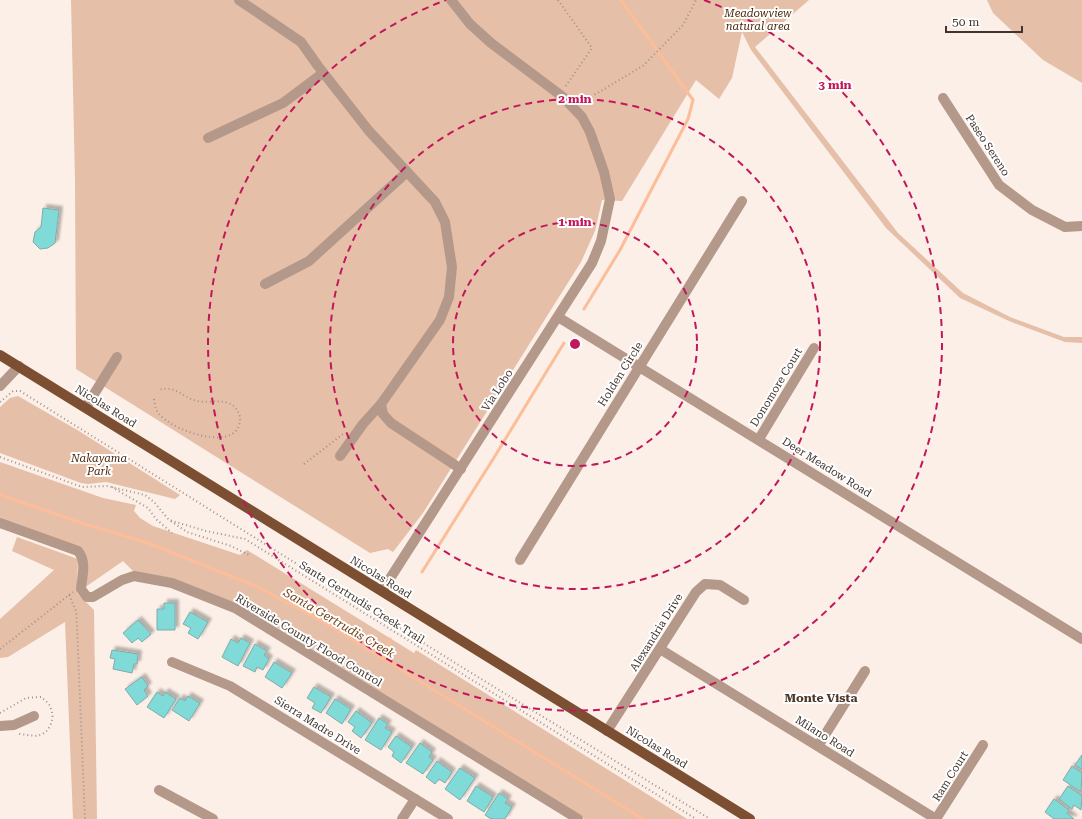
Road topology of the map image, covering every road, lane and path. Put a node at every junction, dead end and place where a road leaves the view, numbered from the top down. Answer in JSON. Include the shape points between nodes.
{"nodes":[{"id":1,"x":238,"y":0,"type":"edge"},
{"id":2,"x":451,"y":0,"type":"edge"},
{"id":3,"x":558,"y":0,"type":"edge"},
{"id":4,"x":696,"y":0,"type":"edge"},
{"id":5,"x":323,"y":73,"type":"junction"},
{"id":6,"x":559,"y":93,"type":"junction"},
{"id":7,"x":943,"y":98,"type":"dead end"},
{"id":8,"x":573,"y":108,"type":"junction"},
{"id":9,"x":208,"y":138,"type":"dead end"},
{"id":10,"x":407,"y":172,"type":"junction"},
{"id":11,"x":742,"y":201,"type":"dead end"},
{"id":12,"x":1082,"y":226,"type":"edge"},
{"id":13,"x":265,"y":284,"type":"dead end"},
{"id":14,"x":558,"y":317,"type":"junction"},
{"id":15,"x":814,"y":348,"type":"dead end"},
{"id":16,"x":0,"y":354,"type":"edge"},
{"id":17,"x":116,"y":357,"type":"dead end"},
{"id":18,"x":19,"y":366,"type":"junction"},
{"id":19,"x":640,"y":366,"type":"junction"},
{"id":20,"x":0,"y":386,"type":"edge"},
{"id":21,"x":158,"y":390,"type":"dead end"},
{"id":22,"x":154,"y":399,"type":"dead end"},
{"id":23,"x":0,"y":402,"type":"edge"},
{"id":24,"x":381,"y":404,"type":"junction"},
{"id":25,"x":86,"y":407,"type":"junction"},
{"id":26,"x":346,"y":435,"type":"dead end"},
{"id":27,"x":759,"y":438,"type":"junction"},
{"id":28,"x":340,"y":456,"type":"dead end"},
{"id":29,"x":0,"y":457,"type":"edge"},
{"id":30,"x":304,"y":464,"type":"dead end"},
{"id":31,"x":461,"y":469,"type":"junction"},
{"id":32,"x":111,"y":486,"type":"junction"},
{"id":33,"x":169,"y":520,"type":"junction"},
{"id":34,"x":0,"y":523,"type":"edge"},
{"id":35,"x":172,"y":533,"type":"dead end"},
{"id":36,"x":249,"y":556,"type":"dead end"},
{"id":37,"x":520,"y":560,"type":"dead end"},
{"id":38,"x":75,"y":589,"type":"dead end"},
{"id":39,"x":382,"y":591,"type":"junction"},
{"id":40,"x":69,"y":595,"type":"junction"},
{"id":41,"x":744,"y":600,"type":"dead end"},
{"id":42,"x":1082,"y":639,"type":"edge"},
{"id":43,"x":0,"y":649,"type":"edge"},
{"id":44,"x":660,"y":649,"type":"junction"},
{"id":45,"x":172,"y":662,"type":"dead end"},
{"id":46,"x":865,"y":671,"type":"dead end"},
{"id":47,"x":34,"y":716,"type":"dead end"},
{"id":48,"x":0,"y":726,"type":"edge"},
{"id":49,"x":607,"y":731,"type":"junction"},
{"id":50,"x":983,"y":745,"type":"dead end"},
{"id":51,"x":818,"y":746,"type":"junction"},
{"id":52,"x":159,"y":790,"type":"dead end"},
{"id":53,"x":415,"y":799,"type":"junction"},
{"id":54,"x":85,"y":819,"type":"edge"},
{"id":55,"x":213,"y":819,"type":"edge"},
{"id":56,"x":402,"y":819,"type":"edge"},
{"id":57,"x":448,"y":819,"type":"edge"},
{"id":58,"x":578,"y":819,"type":"edge"},
{"id":59,"x":696,"y":819,"type":"edge"},
{"id":60,"x":710,"y":819,"type":"edge"},
{"id":61,"x":750,"y":819,"type":"edge"},
{"id":62,"x":936,"y":819,"type":"edge"}],
"edges":[{"from":1,"to":5,"type":"street","via":[[301,42]]},
{"from":2,"to":6,"type":"street","name":"Via Lobo","via":[[470,24],[491,43]]},
{"from":3,"to":6,"type":"path","via":[[592,48],[570,82]]},
{"from":4,"to":8,"type":"path","via":[[683,26],[644,65]]},
{"from":5,"to":9,"type":"street","via":[[283,103]]},
{"from":5,"to":10,"type":"street","via":[[369,131]]},
{"from":6,"to":8,"type":"street","name":"Via Lobo"},
{"from":7,"to":12,"type":"street","name":"Paseo Sereno","via":[[999,185],[1032,210],[1065,227]]},
{"from":8,"to":14,"type":"street","name":"Via Lobo","via":[[594,138],[609,192],[607,218],[592,263]]},
{"from":10,"to":13,"type":"street","via":[[309,261]]},
{"from":10,"to":24,"type":"street","via":[[435,202],[445,222],[452,267],[450,297],[440,320]]},
{"from":11,"to":19,"type":"street","name":"Holden Circle"},
{"from":14,"to":19,"type":"street","name":"Deer Meadow Road"},
{"from":14,"to":31,"type":"street","name":"Via Lobo"},
{"from":15,"to":27,"type":"street","name":"Donomore Court"},
{"from":16,"to":18,"type":"main road","name":"Nicolas Road"},
{"from":17,"to":25,"type":"street"},
{"from":18,"to":20,"type":"street"},
{"from":18,"to":25,"type":"main road","name":"Nicolas Road"},
{"from":19,"to":27,"type":"street","name":"Deer Meadow Road"},
{"from":19,"to":37,"type":"street","name":"Holden Circle"},
{"from":21,"to":22,"type":"path","via":[[169,388],[197,401],[229,403],[239,412],[239,426],[227,436],[196,435],[162,416],[155,406]]},
{"from":23,"to":60,"type":"path","via":[[13,391],[20,392]]},
{"from":24,"to":28,"type":"street"},
{"from":24,"to":31,"type":"street","via":[[383,414],[391,423]]},
{"from":25,"to":39,"type":"main road","name":"Nicolas Road"},
{"from":26,"to":30,"type":"path","via":[[342,434]]},
{"from":27,"to":42,"type":"street","name":"Deer Meadow Road"},
{"from":29,"to":32,"type":"path","via":[[82,487]]},
{"from":31,"to":39,"type":"street","name":"Via Lobo"},
{"from":32,"to":33,"type":"path","via":[[145,495]]},
{"from":32,"to":35,"type":"path","via":[[148,508]]},
{"from":33,"to":36,"type":"path","via":[[187,532],[231,546]]},
{"from":33,"to":59,"type":"path","name":"Santa Gertrudis Creek Trail","via":[[245,539]]},
{"from":34,"to":58,"type":"street","name":"Riverside County Flood Control","via":[[78,551],[84,565],[81,589],[87,596],[93,596],[134,576],[172,583],[235,608]]},
{"from":38,"to":40,"type":"path"},
{"from":39,"to":49,"type":"main road","name":"Nicolas Road"},
{"from":40,"to":43,"type":"path"},
{"from":40,"to":54,"type":"path","via":[[76,611]]},
{"from":41,"to":44,"type":"street","name":"Alexandria Drive","via":[[720,585],[705,584],[696,592]]},
{"from":44,"to":49,"type":"street","name":"Alexandria Drive"},
{"from":44,"to":51,"type":"street","name":"Milano Road"},
{"from":45,"to":53,"type":"street","name":"Sierra Madre Drive","via":[[230,686]]},
{"from":46,"to":51,"type":"street"},
{"from":47,"to":48,"type":"street","via":[[14,725]]},
{"from":49,"to":61,"type":"main road","name":"Nicolas Road"},
{"from":50,"to":62,"type":"street","name":"Ram Court"},
{"from":51,"to":62,"type":"street","name":"Milano Road"},
{"from":52,"to":55,"type":"street"},
{"from":53,"to":56,"type":"street"},
{"from":53,"to":57,"type":"street","name":"Sierra Madre Drive"}]}
